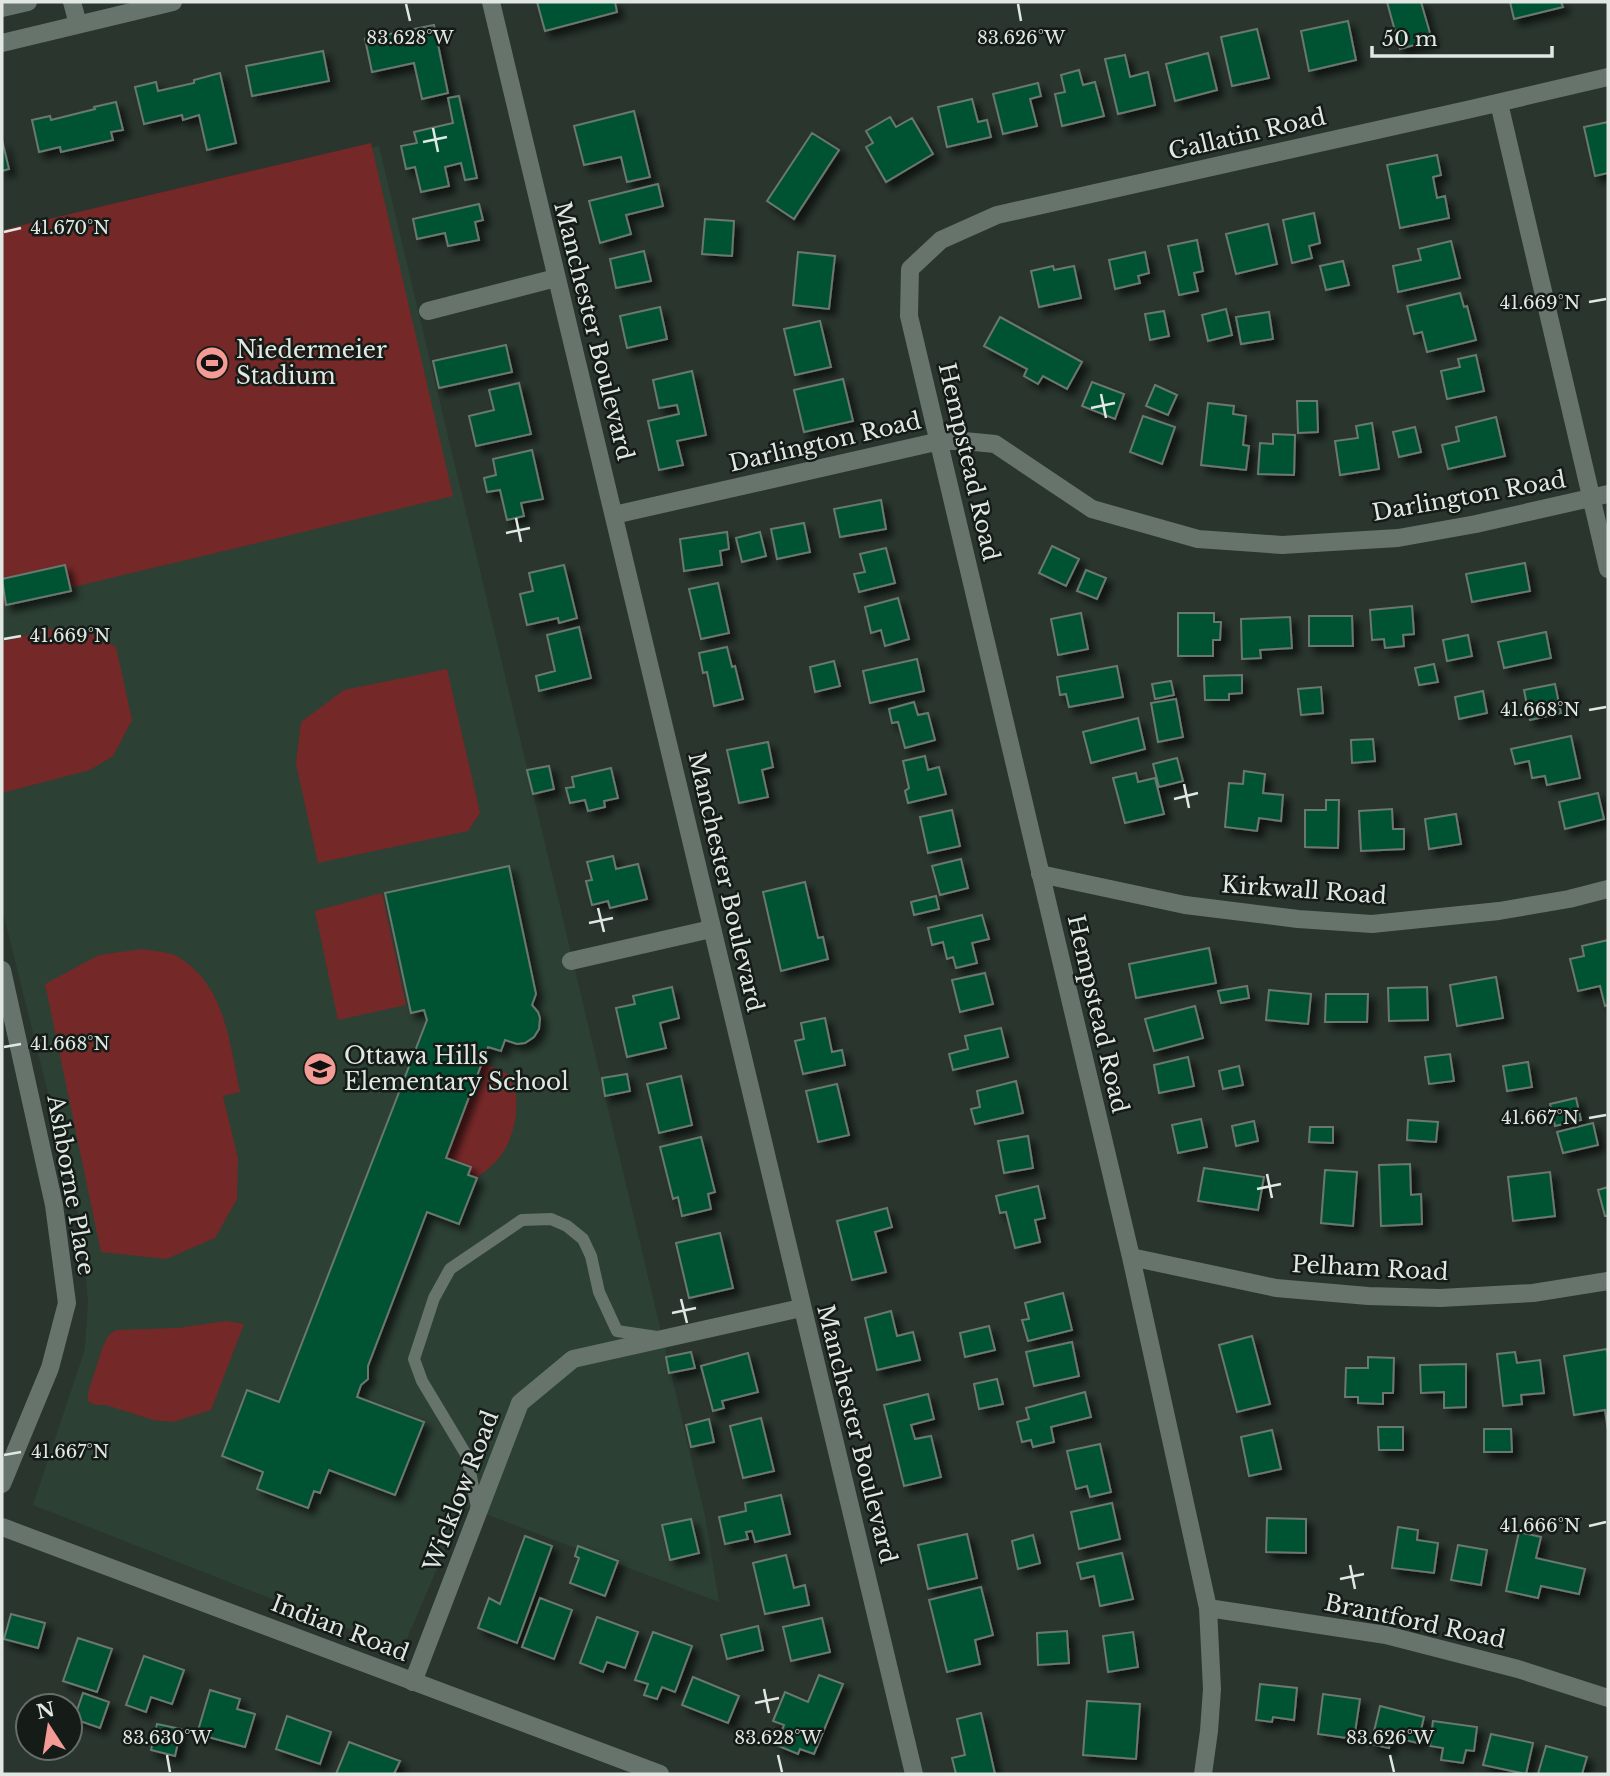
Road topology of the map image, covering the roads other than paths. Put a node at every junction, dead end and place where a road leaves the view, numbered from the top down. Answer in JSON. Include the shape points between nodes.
{"nodes":[{"id":1,"x":29,"y":2,"type":"edge"},
{"id":2,"x":72,"y":2,"type":"edge"},
{"id":3,"x":173,"y":2,"type":"edge"},
{"id":4,"x":491,"y":2,"type":"edge"},
{"id":5,"x":2,"y":8,"type":"edge"},
{"id":6,"x":78,"y":24,"type":"junction"},
{"id":7,"x":2,"y":43,"type":"edge"},
{"id":8,"x":1608,"y":77,"type":"edge"},
{"id":9,"x":1499,"y":103,"type":"junction"},
{"id":10,"x":910,"y":269,"type":"joint"},
{"id":11,"x":556,"y":278,"type":"junction"},
{"id":12,"x":428,"y":312,"type":"dead end"},
{"id":13,"x":940,"y":441,"type":"junction"},
{"id":14,"x":1600,"y":496,"type":"edge"},
{"id":15,"x":614,"y":515,"type":"junction"},
{"id":16,"x":1608,"y":569,"type":"edge"},
{"id":17,"x":1040,"y":874,"type":"junction"},
{"id":18,"x":1608,"y":889,"type":"edge"},
{"id":19,"x":711,"y":929,"type":"junction"},
{"id":20,"x":571,"y":961,"type":"dead end"},
{"id":21,"x":2,"y":970,"type":"edge"},
{"id":22,"x":1131,"y":1257,"type":"junction"},
{"id":23,"x":1608,"y":1281,"type":"edge"},
{"id":24,"x":801,"y":1308,"type":"junction"},
{"id":25,"x":664,"y":1339,"type":"junction"},
{"id":26,"x":2,"y":1485,"type":"edge"},
{"id":27,"x":478,"y":1514,"type":"junction"},
{"id":28,"x":2,"y":1527,"type":"edge"},
{"id":29,"x":1208,"y":1608,"type":"junction"},
{"id":30,"x":413,"y":1682,"type":"junction"},
{"id":31,"x":1608,"y":1698,"type":"edge"},
{"id":32,"x":660,"y":1774,"type":"edge"},
{"id":33,"x":914,"y":1774,"type":"edge"},
{"id":34,"x":1203,"y":1774,"type":"edge"}],
"edges":[{"from":1,"to":5,"type":"street"},
{"from":2,"to":6,"type":"street"},
{"from":3,"to":6,"type":"street"},
{"from":4,"to":11,"type":"street","name":"Manchester Boulevard"},
{"from":6,"to":7,"type":"street"},
{"from":8,"to":9,"type":"street","name":"Gallatin Road"},
{"from":9,"to":10,"type":"street","name":"Gallatin Road","via":[[997,215],[942,240]]},
{"from":9,"to":14,"type":"street"},
{"from":10,"to":13,"type":"street","name":"Hempstead Road","via":[[909,316]]},
{"from":11,"to":12,"type":"street"},
{"from":11,"to":15,"type":"street","name":"Manchester Boulevard"},
{"from":13,"to":14,"type":"street","name":"Darlington Road","via":[[995,444],[1092,509],[1198,539],[1282,545],[1398,538]]},
{"from":13,"to":15,"type":"street","name":"Darlington Road"},
{"from":13,"to":17,"type":"street","name":"Hempstead Road"},
{"from":14,"to":16,"type":"street"},
{"from":15,"to":19,"type":"street","name":"Manchester Boulevard"},
{"from":17,"to":18,"type":"street","name":"Kirkwall Road","via":[[1185,905],[1372,924],[1499,911]]},
{"from":17,"to":22,"type":"street","name":"Hempstead Road"},
{"from":19,"to":20,"type":"street"},
{"from":19,"to":24,"type":"street","name":"Manchester Boulevard"},
{"from":21,"to":26,"type":"street","name":"Ashborne Place","via":[[54,1205],[67,1303],[50,1368]]},
{"from":22,"to":23,"type":"street","name":"Pelham Road","via":[[1276,1287],[1368,1296],[1533,1293]]},
{"from":22,"to":29,"type":"street","name":"Hempstead Road"},
{"from":24,"to":25,"type":"street","name":"Wicklow Road"},
{"from":24,"to":33,"type":"street","name":"Manchester Boulevard"},
{"from":25,"to":27,"type":"street","name":"Wicklow Road","via":[[573,1359],[520,1403]]},
{"from":25,"to":27,"type":"lane","via":[[617,1331],[599,1293],[583,1239],[551,1219],[522,1220],[450,1269],[434,1298],[414,1359],[422,1381],[467,1456]]},
{"from":27,"to":30,"type":"street","name":"Wicklow Road"},
{"from":28,"to":30,"type":"street","name":"Indian Road"},
{"from":29,"to":31,"type":"street","name":"Brantford Road","via":[[1386,1635]]},
{"from":29,"to":34,"type":"street","name":"Hempstead Road","via":[[1212,1689]]},
{"from":30,"to":32,"type":"street","name":"Indian Road"}]}
